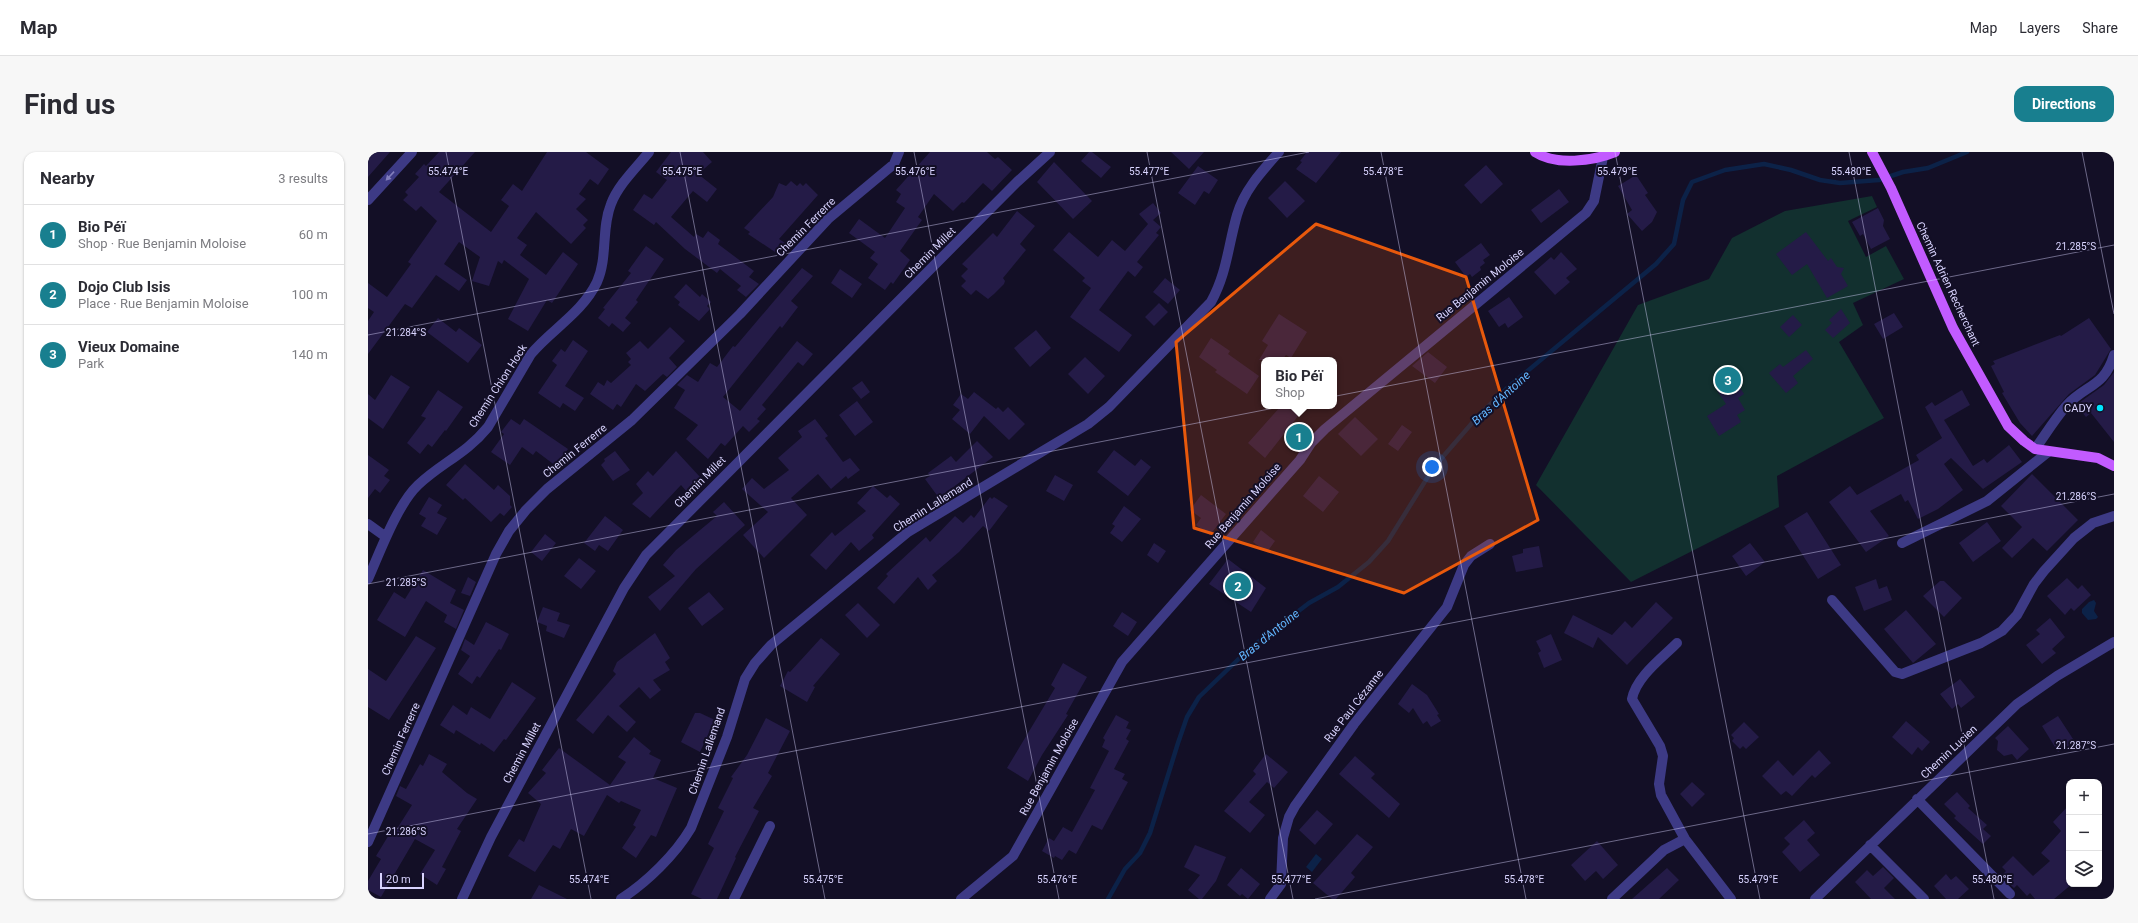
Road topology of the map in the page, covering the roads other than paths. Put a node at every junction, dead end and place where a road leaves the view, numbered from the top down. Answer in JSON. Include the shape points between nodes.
{"nodes":[{"id":1,"x":412,"y":152,"type":"edge"},
{"id":2,"x":649,"y":152,"type":"edge"},
{"id":3,"x":899,"y":152,"type":"edge"},
{"id":4,"x":1050,"y":152,"type":"edge"},
{"id":5,"x":1279,"y":152,"type":"edge"},
{"id":6,"x":1535,"y":152,"type":"edge"},
{"id":7,"x":1615,"y":152,"type":"edge"},
{"id":8,"x":1872,"y":152,"type":"edge"},
{"id":9,"x":1603,"y":157,"type":"junction"},
{"id":10,"x":368,"y":200,"type":"edge"},
{"id":11,"x":2114,"y":355,"type":"edge"},
{"id":12,"x":2035,"y":449,"type":"junction"},
{"id":13,"x":2048,"y":452,"type":"junction"},
{"id":14,"x":2114,"y":466,"type":"edge"},
{"id":15,"x":2114,"y":516,"type":"edge"},
{"id":16,"x":368,"y":524,"type":"edge"},
{"id":17,"x":386,"y":537,"type":"junction"},
{"id":18,"x":1902,"y":542,"type":"dead end"},
{"id":19,"x":1490,"y":544,"type":"dead end"},
{"id":20,"x":368,"y":578,"type":"edge"},
{"id":21,"x":1832,"y":600,"type":"dead end"},
{"id":22,"x":2114,"y":642,"type":"edge"},
{"id":23,"x":1677,"y":643,"type":"dead end"},
{"id":24,"x":1917,"y":799,"type":"junction"},
{"id":25,"x":770,"y":826,"type":"dead end"},
{"id":26,"x":1685,"y":839,"type":"junction"},
{"id":27,"x":368,"y":842,"type":"edge"},
{"id":28,"x":1870,"y":845,"type":"junction"},
{"id":29,"x":2010,"y":894,"type":"dead end"},
{"id":30,"x":462,"y":899,"type":"edge"},
{"id":31,"x":620,"y":899,"type":"edge"},
{"id":32,"x":734,"y":899,"type":"edge"},
{"id":33,"x":961,"y":899,"type":"edge"},
{"id":34,"x":1270,"y":899,"type":"edge"},
{"id":35,"x":1612,"y":899,"type":"edge"},
{"id":36,"x":1731,"y":899,"type":"edge"},
{"id":37,"x":1815,"y":899,"type":"edge"},
{"id":38,"x":1924,"y":899,"type":"edge"}],
"edges":[{"from":1,"to":10,"type":"street","one_way":true},
{"from":2,"to":17,"type":"street","name":"Chemin Chion Hock","via":[[611,203],[601,270],[597,282],[583,304],[531,354],[479,438],[418,485]]},
{"from":3,"to":27,"type":"street","name":"Chemin Ferrerre","via":[[894,164],[828,219],[740,314],[632,420],[547,489],[513,526],[496,554]]},
{"from":4,"to":30,"type":"street","name":"Chemin Millet","via":[[646,555],[624,588],[491,837]]},
{"from":5,"to":31,"type":"street","name":"Chemin Lallemand","via":[[1257,177],[1245,196],[1237,215],[1225,270],[1211,302],[1109,407],[1088,424],[908,532],[772,645],[756,663],[737,697],[727,737],[683,842],[646,879]]},
{"from":6,"to":9,"type":"main road","via":[[1558,159]]},
{"from":7,"to":9,"type":"main road"},
{"from":8,"to":12,"type":"main road","name":"Chemin Adrien Recherchant","via":[[1891,188],[1953,328],[2008,426]]},
{"from":9,"to":33,"type":"street","name":"Rue Benjamin Moloise","via":[[1594,201],[1586,213],[1324,428],[1311,443],[1300,460],[1122,662],[1013,856]]},
{"from":11,"to":12,"type":"street","via":[[2103,378],[2067,405]]},
{"from":12,"to":13,"type":"main road","name":"Chemin Adrien Recherchant"},
{"from":13,"to":14,"type":"main road","name":"Chemin Adrien Recherchant","via":[[2098,458]]},
{"from":13,"to":18,"type":"street","via":[[1987,501]]},
{"from":15,"to":21,"type":"street","via":[[2093,523],[2074,538],[2044,571],[2017,615],[2002,631],[1981,643],[1902,674],[1895,672]]},
{"from":16,"to":17,"type":"street"},
{"from":17,"to":20,"type":"street","name":"Chemin Chion Hock"},
{"from":19,"to":34,"type":"street","name":"Rue Paul Cézanne","via":[[1471,556],[1464,565],[1447,607],[1354,724],[1295,806],[1283,838],[1281,884]]},
{"from":22,"to":24,"type":"street","name":"Chemin Lucien","via":[[2057,676],[2017,704]]},
{"from":23,"to":26,"type":"street","via":[[1640,682],[1632,699],[1660,746],[1663,756],[1659,784],[1661,795]]},
{"from":24,"to":28,"type":"street","name":"Chemin Lucien"},
{"from":24,"to":29,"type":"street"},
{"from":25,"to":32,"type":"street"},
{"from":26,"to":35,"type":"street","via":[[1664,850]]},
{"from":26,"to":36,"type":"street"},
{"from":28,"to":37,"type":"street","name":"Chemin Lucien"},
{"from":28,"to":38,"type":"street"}]}
